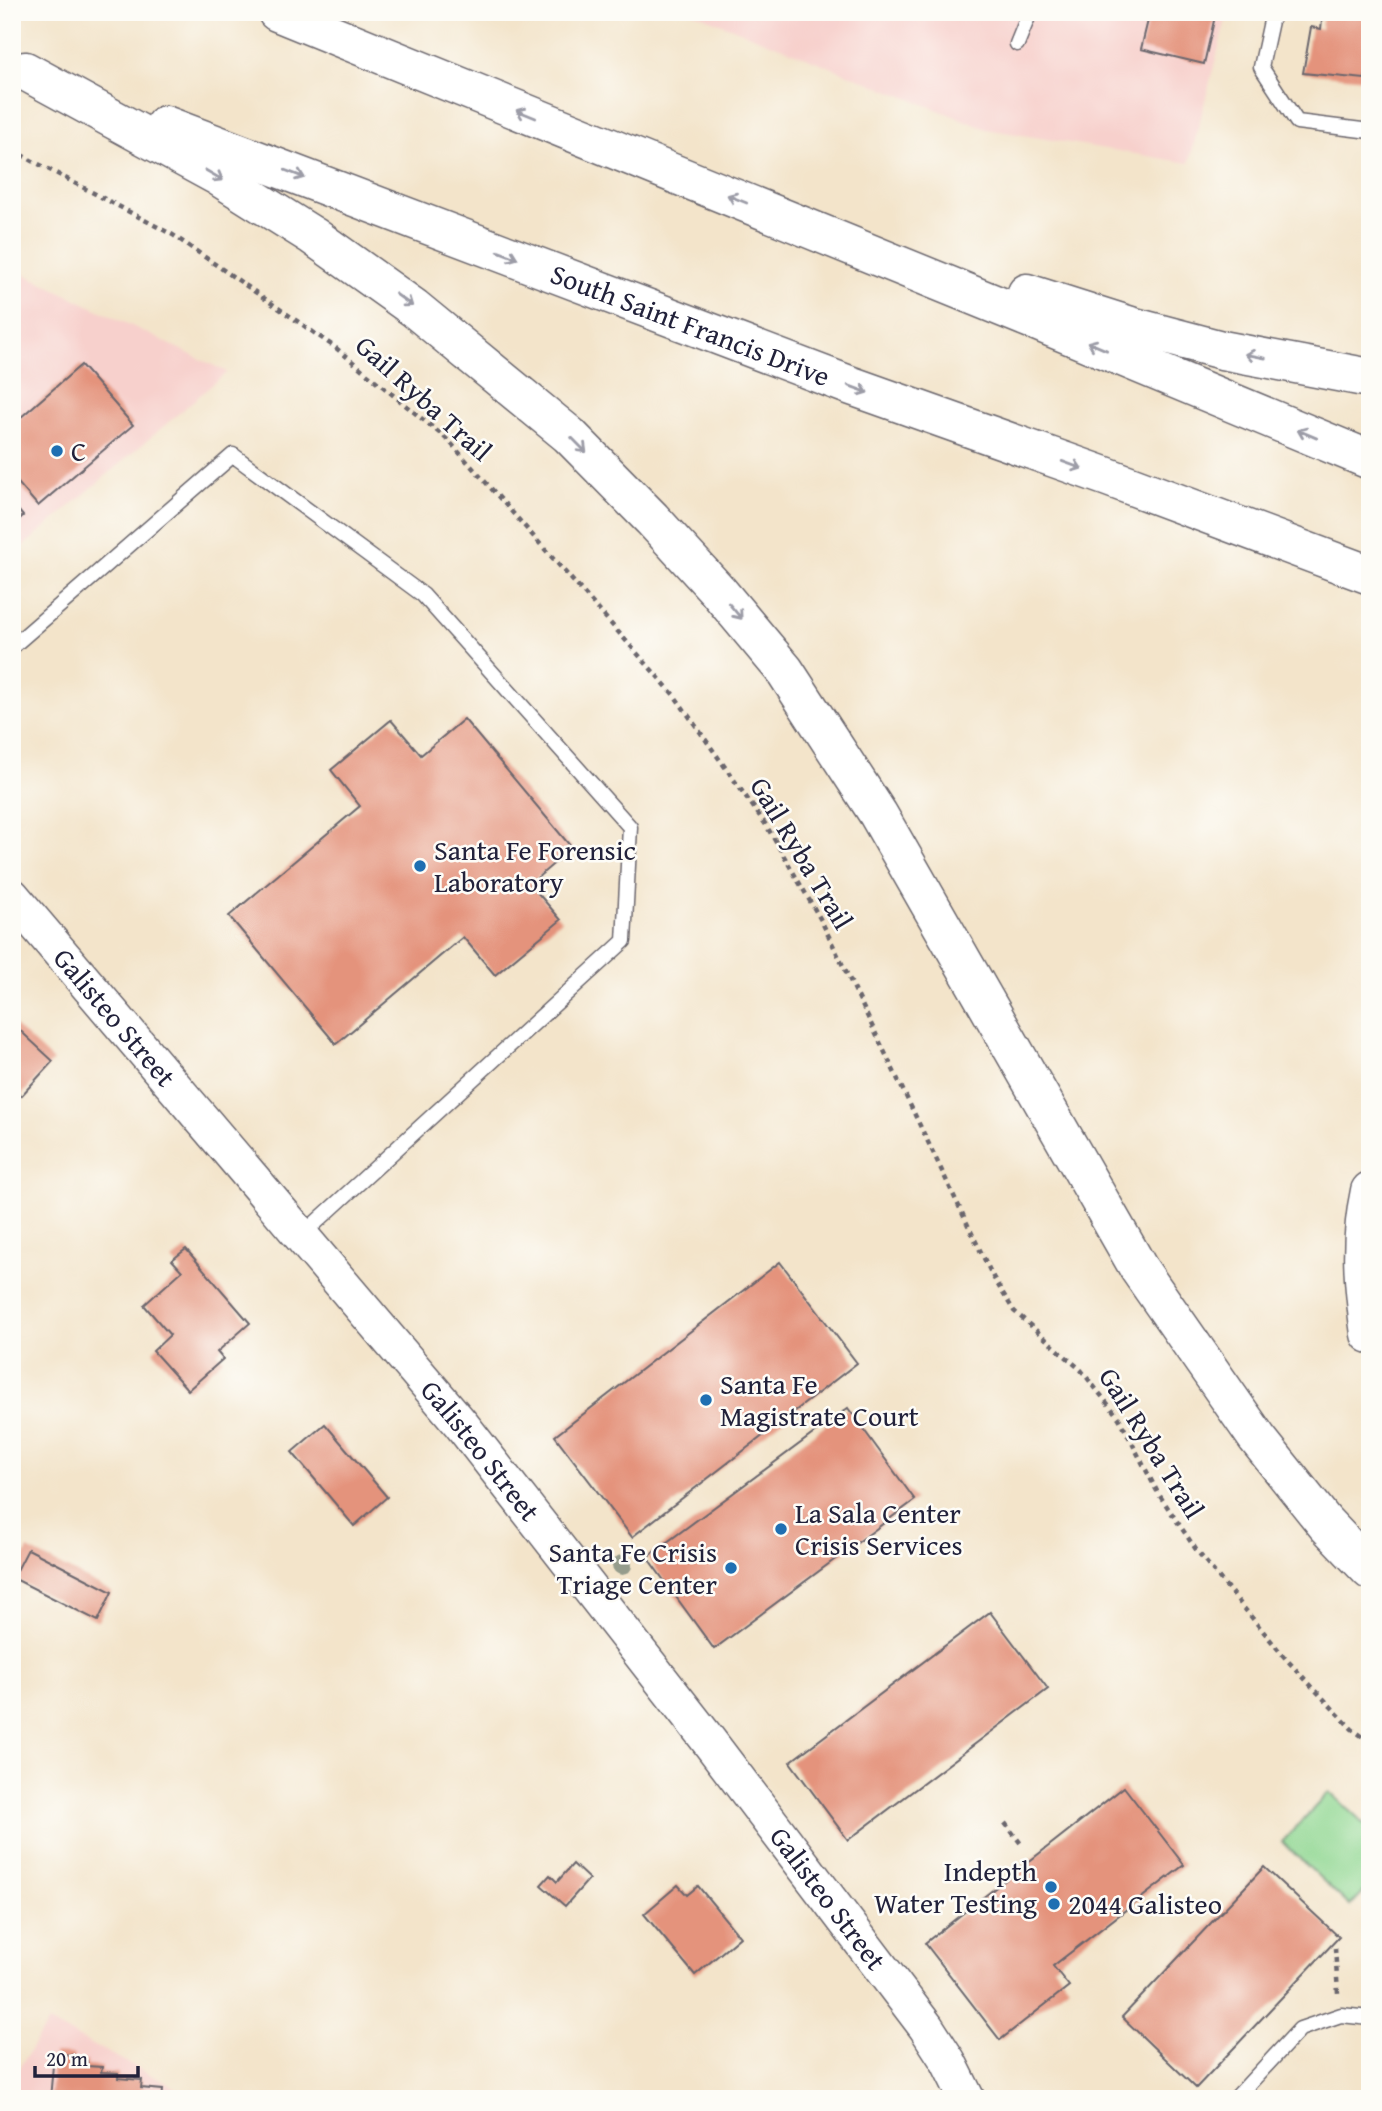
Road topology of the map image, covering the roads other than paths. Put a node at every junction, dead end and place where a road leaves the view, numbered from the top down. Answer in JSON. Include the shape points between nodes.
{"nodes":[{"id":1,"x":277,"y":12,"type":"edge"},
{"id":2,"x":1030,"y":12,"type":"edge"},
{"id":3,"x":1273,"y":12,"type":"edge"},
{"id":4,"x":1017,"y":44,"type":"dead end"},
{"id":5,"x":19,"y":69,"type":"edge"},
{"id":6,"x":1370,"y":131,"type":"edge"},
{"id":7,"x":800,"y":225,"type":"junction"},
{"id":8,"x":1370,"y":378,"type":"edge"},
{"id":9,"x":1370,"y":460,"type":"edge"},
{"id":10,"x":1370,"y":575,"type":"edge"},
{"id":11,"x":12,"y":647,"type":"edge"},
{"id":12,"x":12,"y":895,"type":"edge"},
{"id":13,"x":1370,"y":1191,"type":"edge"},
{"id":14,"x":301,"y":1236,"type":"junction"},
{"id":15,"x":1370,"y":1334,"type":"edge"},
{"id":16,"x":1370,"y":1570,"type":"edge"},
{"id":17,"x":1370,"y":2018,"type":"edge"},
{"id":18,"x":967,"y":2099,"type":"edge"},
{"id":19,"x":1235,"y":2099,"type":"edge"}],
"edges":[{"from":7,"to":1,"type":"highway","one_way":true},
{"from":2,"to":4,"type":"lane"},
{"from":3,"to":6,"type":"lane","via":[[1261,67],[1297,122]]},
{"from":5,"to":10,"type":"highway","name":"South Saint Francis Drive","one_way":true,"via":[[849,385]]},
{"from":5,"to":16,"type":"highway","one_way":true,"via":[[216,175],[414,308],[569,435],[718,591],[785,671],[878,814],[1139,1269],[1257,1438],[1325,1523]]},
{"from":8,"to":7,"type":"highway","one_way":true,"via":[[1144,330]]},
{"from":9,"to":7,"type":"highway","one_way":true},
{"from":11,"to":14,"type":"lane","via":[[233,455],[423,595],[630,827],[624,941]]},
{"from":12,"to":14,"type":"street","name":"Galisteo Street"},
{"from":13,"to":15,"type":"highway","via":[[1362,1274]]},
{"from":14,"to":18,"type":"street","name":"Galisteo Street","via":[[461,1424],[713,1746],[926,2026]]},
{"from":17,"to":19,"type":"lane","via":[[1341,2015],[1300,2029]]}]}
